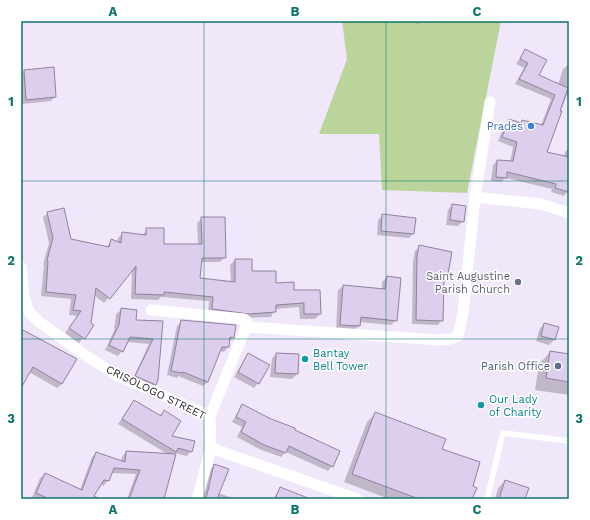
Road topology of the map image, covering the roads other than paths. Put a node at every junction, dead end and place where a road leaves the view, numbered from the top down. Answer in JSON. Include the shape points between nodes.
{"nodes":[{"id":1,"x":490,"y":102,"type":"dead end"},
{"id":2,"x":475,"y":197,"type":"junction"},
{"id":3,"x":569,"y":213,"type":"edge"},
{"id":4,"x":21,"y":267,"type":"edge"},
{"id":5,"x":151,"y":310,"type":"dead end"},
{"id":6,"x":246,"y":325,"type":"junction"},
{"id":7,"x":210,"y":416,"type":"junction"},
{"id":8,"x":569,"y":441,"type":"edge"},
{"id":9,"x":211,"y":448,"type":"junction"},
{"id":10,"x":339,"y":496,"type":"edge"},
{"id":11,"x":197,"y":499,"type":"edge"},
{"id":12,"x":357,"y":499,"type":"edge"},
{"id":13,"x":487,"y":499,"type":"edge"}],
"edges":[{"from":1,"to":2,"type":"street"},
{"from":2,"to":3,"type":"street","via":[[541,204]]},
{"from":2,"to":6,"type":"street","via":[[463,313],[458,336],[439,340]]},
{"from":4,"to":7,"type":"street","name":"CRISOLOGO STREET","via":[[24,297],[29,312],[39,322],[116,375]]},
{"from":5,"to":6,"type":"street","via":[[244,319]]},
{"from":6,"to":7,"type":"street"},
{"from":7,"to":9,"type":"street","name":"CRISOLOGO STREET"},
{"from":8,"to":13,"type":"lane","via":[[503,433]]},
{"from":9,"to":10,"type":"street"},
{"from":9,"to":11,"type":"street","name":"CRISOLOGO STREET"},
{"from":10,"to":12,"type":"street"}]}
